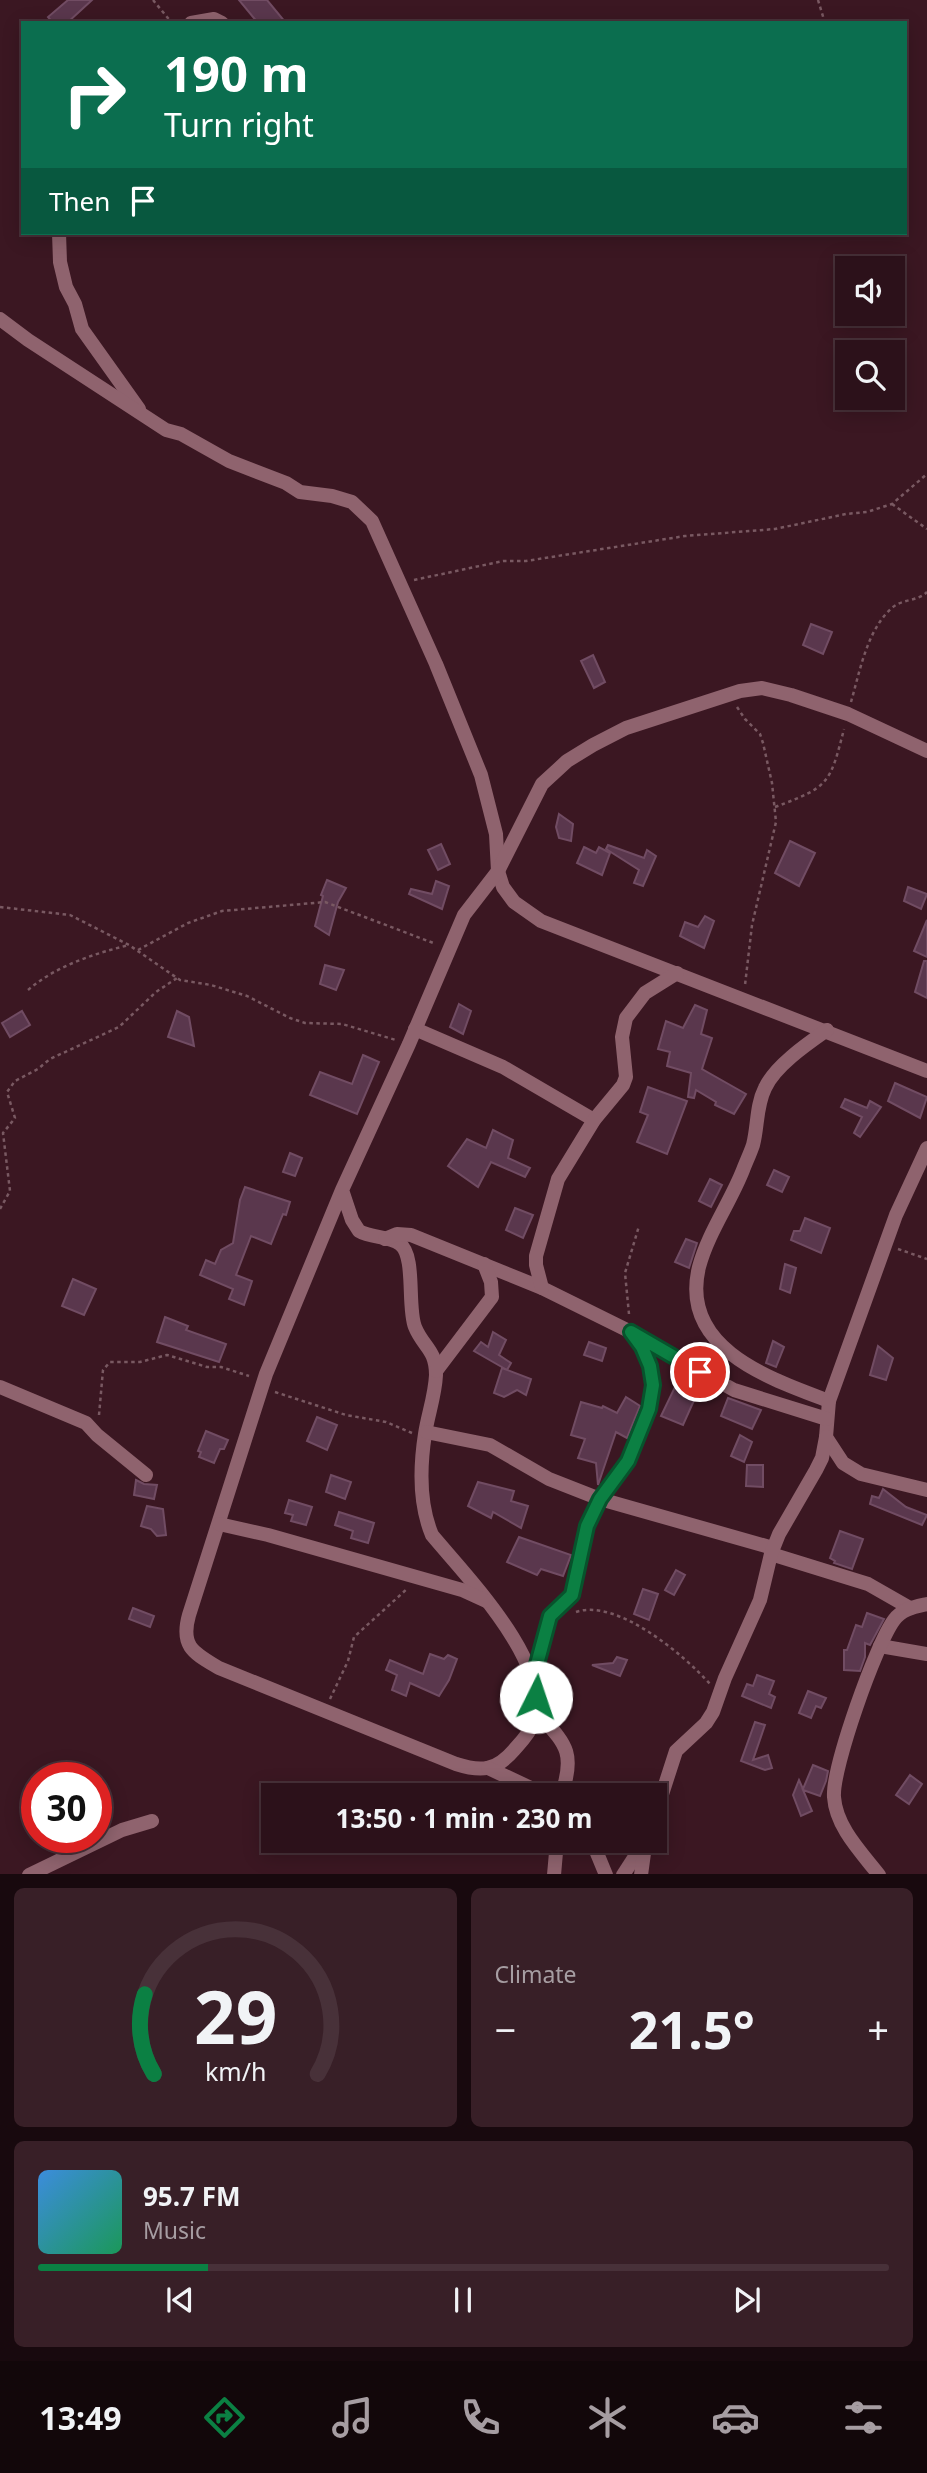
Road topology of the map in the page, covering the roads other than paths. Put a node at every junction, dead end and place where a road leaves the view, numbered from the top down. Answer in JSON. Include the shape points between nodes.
{"nodes":[{"id":1,"x":59,"y":235,"type":"edge"},
{"id":2,"x":0,"y":318,"type":"edge"},
{"id":3,"x":144,"y":416,"type":"junction"},
{"id":4,"x":927,"y":751,"type":"edge"},
{"id":5,"x":498,"y":871,"type":"junction"},
{"id":6,"x":677,"y":973,"type":"junction"},
{"id":7,"x":415,"y":1029,"type":"junction"},
{"id":8,"x":827,"y":1030,"type":"junction"},
{"id":9,"x":927,"y":1071,"type":"edge"},
{"id":10,"x":594,"y":1120,"type":"junction"},
{"id":11,"x":927,"y":1148,"type":"edge"},
{"id":12,"x":342,"y":1190,"type":"junction"},
{"id":13,"x":383,"y":1240,"type":"junction"},
{"id":14,"x":484,"y":1264,"type":"junction"},
{"id":15,"x":542,"y":1288,"type":"junction"},
{"id":16,"x":631,"y":1332,"type":"junction"},
{"id":17,"x":436,"y":1371,"type":"junction"},
{"id":18,"x":0,"y":1388,"type":"edge"},
{"id":19,"x":829,"y":1401,"type":"junction"},
{"id":20,"x":827,"y":1419,"type":"junction"},
{"id":21,"x":425,"y":1436,"type":"junction"},
{"id":22,"x":826,"y":1437,"type":"junction"},
{"id":23,"x":146,"y":1475,"type":"dead end"},
{"id":24,"x":927,"y":1490,"type":"edge"},
{"id":25,"x":600,"y":1499,"type":"junction"},
{"id":26,"x":219,"y":1524,"type":"junction"},
{"id":27,"x":772,"y":1551,"type":"junction"},
{"id":28,"x":488,"y":1602,"type":"junction"},
{"id":29,"x":927,"y":1604,"type":"edge"},
{"id":30,"x":910,"y":1608,"type":"junction"},
{"id":31,"x":880,"y":1646,"type":"junction"},
{"id":32,"x":927,"y":1654,"type":"edge"},
{"id":33,"x":533,"y":1679,"type":"junction"},
{"id":34,"x":535,"y":1710,"type":"junction"},
{"id":35,"x":488,"y":1768,"type":"junction"},
{"id":36,"x":520,"y":1783,"type":"edge"},
{"id":37,"x":566,"y":1783,"type":"edge"},
{"id":38,"x":666,"y":1783,"type":"edge"},
{"id":39,"x":152,"y":1822,"type":"dead end"},
{"id":40,"x":558,"y":1853,"type":"edge"},
{"id":41,"x":597,"y":1853,"type":"edge"},
{"id":42,"x":638,"y":1853,"type":"edge"},
{"id":43,"x":644,"y":1853,"type":"edge"},
{"id":44,"x":29,"y":1874,"type":"edge"},
{"id":45,"x":554,"y":1874,"type":"edge"},
{"id":46,"x":606,"y":1874,"type":"edge"},
{"id":47,"x":623,"y":1874,"type":"edge"},
{"id":48,"x":641,"y":1874,"type":"edge"},
{"id":49,"x":880,"y":1874,"type":"edge"}],
"edges":[{"from":1,"to":3,"type":"street","via":[[66,287],[82,329]]},
{"from":2,"to":3,"type":"street"},
{"from":3,"to":5,"type":"street","via":[[300,492],[352,502],[372,521],[484,785],[496,834]]},
{"from":4,"to":5,"type":"street","via":[[848,714],[791,695],[762,688],[729,695],[626,728],[567,761],[542,784]]},
{"from":5,"to":6,"type":"street","via":[[514,902],[541,921]]},
{"from":5,"to":7,"type":"street","via":[[470,904]]},
{"from":6,"to":8,"type":"street"},
{"from":6,"to":10,"type":"street","via":[[645,993],[626,1018],[622,1037],[626,1077]]},
{"from":7,"to":10,"type":"street","via":[[503,1067]]},
{"from":7,"to":12,"type":"street"},
{"from":8,"to":9,"type":"street"},
{"from":8,"to":19,"type":"street","via":[[766,1085],[753,1145],[699,1266],[696,1298],[713,1335],[737,1360],[773,1380]]},
{"from":10,"to":15,"type":"street","via":[[565,1165],[553,1194],[536,1256]]},
{"from":11,"to":19,"type":"street","via":[[884,1245]]},
{"from":12,"to":13,"type":"street","via":[[356,1228]]},
{"from":12,"to":26,"type":"street","via":[[264,1381]]},
{"from":13,"to":14,"type":"street","via":[[407,1234]]},
{"from":13,"to":17,"type":"street","via":[[400,1244],[408,1255],[414,1325],[432,1352]]},
{"from":14,"to":15,"type":"street"},
{"from":14,"to":17,"type":"street","via":[[492,1297]]},
{"from":15,"to":16,"type":"street"},
{"from":16,"to":20,"type":"street","via":[[734,1390]]},
{"from":16,"to":25,"type":"street","via":[[650,1366],[649,1409],[628,1461]]},
{"from":17,"to":21,"type":"street"},
{"from":18,"to":23,"type":"street","via":[[86,1423]]},
{"from":19,"to":20,"type":"street"},
{"from":20,"to":22,"type":"street"},
{"from":21,"to":25,"type":"street","via":[[489,1445],[549,1479]]},
{"from":21,"to":28,"type":"street","via":[[422,1480],[429,1528]]},
{"from":22,"to":24,"type":"street","via":[[843,1462],[861,1475]]},
{"from":22,"to":27,"type":"street","via":[[822,1458]]},
{"from":25,"to":27,"type":"street"},
{"from":25,"to":33,"type":"street","via":[[587,1526],[572,1595],[550,1616]]},
{"from":26,"to":28,"type":"street","via":[[462,1590]]},
{"from":26,"to":35,"type":"street","via":[[185,1628],[195,1653],[219,1668],[456,1764]]},
{"from":27,"to":30,"type":"street","via":[[868,1584]]},
{"from":27,"to":38,"type":"street","via":[[760,1600],[720,1695],[706,1723],[676,1751]]},
{"from":28,"to":33,"type":"street"},
{"from":29,"to":30,"type":"street"},
{"from":30,"to":31,"type":"street","via":[[894,1620]]},
{"from":31,"to":32,"type":"street"},
{"from":31,"to":49,"type":"street","via":[[834,1782],[834,1799],[844,1828]]},
{"from":33,"to":34,"type":"street"},
{"from":34,"to":35,"type":"street","via":[[533,1723],[509,1756]]},
{"from":34,"to":37,"type":"street","via":[[567,1752]]},
{"from":35,"to":36,"type":"street"},
{"from":39,"to":44,"type":"street","via":[[122,1830]]},
{"from":40,"to":45,"type":"street"},
{"from":41,"to":46,"type":"street"},
{"from":42,"to":47,"type":"street"},
{"from":43,"to":48,"type":"street"}]}
